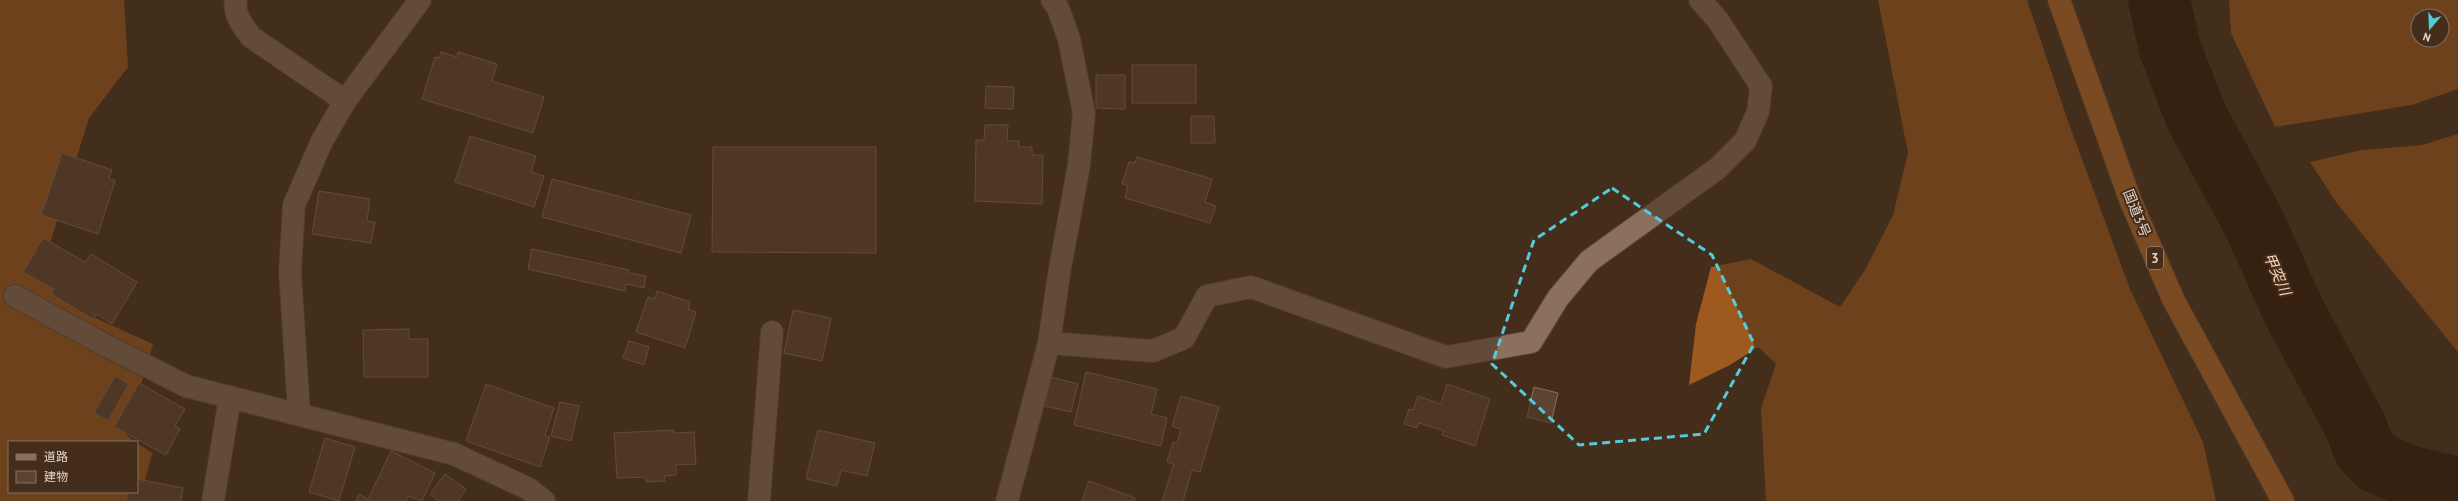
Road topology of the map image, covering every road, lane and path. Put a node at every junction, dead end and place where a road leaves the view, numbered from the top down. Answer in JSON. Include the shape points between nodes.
{"nodes":[{"id":1,"x":236,"y":0,"type":"edge"},
{"id":2,"x":420,"y":0,"type":"edge"},
{"id":3,"x":1052,"y":0,"type":"edge"},
{"id":4,"x":1700,"y":0,"type":"edge"},
{"id":5,"x":2059,"y":0,"type":"edge"},
{"id":6,"x":344,"y":101,"type":"junction"},
{"id":7,"x":15,"y":296,"type":"dead end"},
{"id":8,"x":772,"y":332,"type":"dead end"},
{"id":9,"x":1049,"y":343,"type":"junction"},
{"id":10,"x":230,"y":397,"type":"junction"},
{"id":11,"x":299,"y":413,"type":"junction"},
{"id":12,"x":213,"y":501,"type":"edge"},
{"id":13,"x":544,"y":501,"type":"edge"},
{"id":14,"x":760,"y":501,"type":"edge"},
{"id":15,"x":1007,"y":501,"type":"edge"},
{"id":16,"x":2283,"y":501,"type":"edge"}],
"edges":[{"from":1,"to":6,"type":"street","via":[[235,6],[240,23],[251,37]]},
{"from":2,"to":6,"type":"street"},
{"from":3,"to":9,"type":"street","via":[[1058,8],[1069,39],[1084,113],[1079,165]]},
{"from":4,"to":9,"type":"street","via":[[1717,19],[1761,86],[1758,112],[1745,141],[1718,168],[1589,261],[1558,298],[1531,342],[1446,357],[1251,287],[1207,296],[1184,338],[1153,351]]},
{"from":5,"to":16,"type":"highway","name":"国道3号","number":"3","via":[[2131,202],[2174,301]]},
{"from":6,"to":11,"type":"street","via":[[322,141],[294,205],[290,272]]},
{"from":7,"to":10,"type":"street","via":[[186,386]]},
{"from":8,"to":14,"type":"street"},
{"from":9,"to":15,"type":"street"},
{"from":10,"to":11,"type":"street"},
{"from":10,"to":12,"type":"street"},
{"from":11,"to":13,"type":"street","via":[[454,454],[529,489]]}]}
